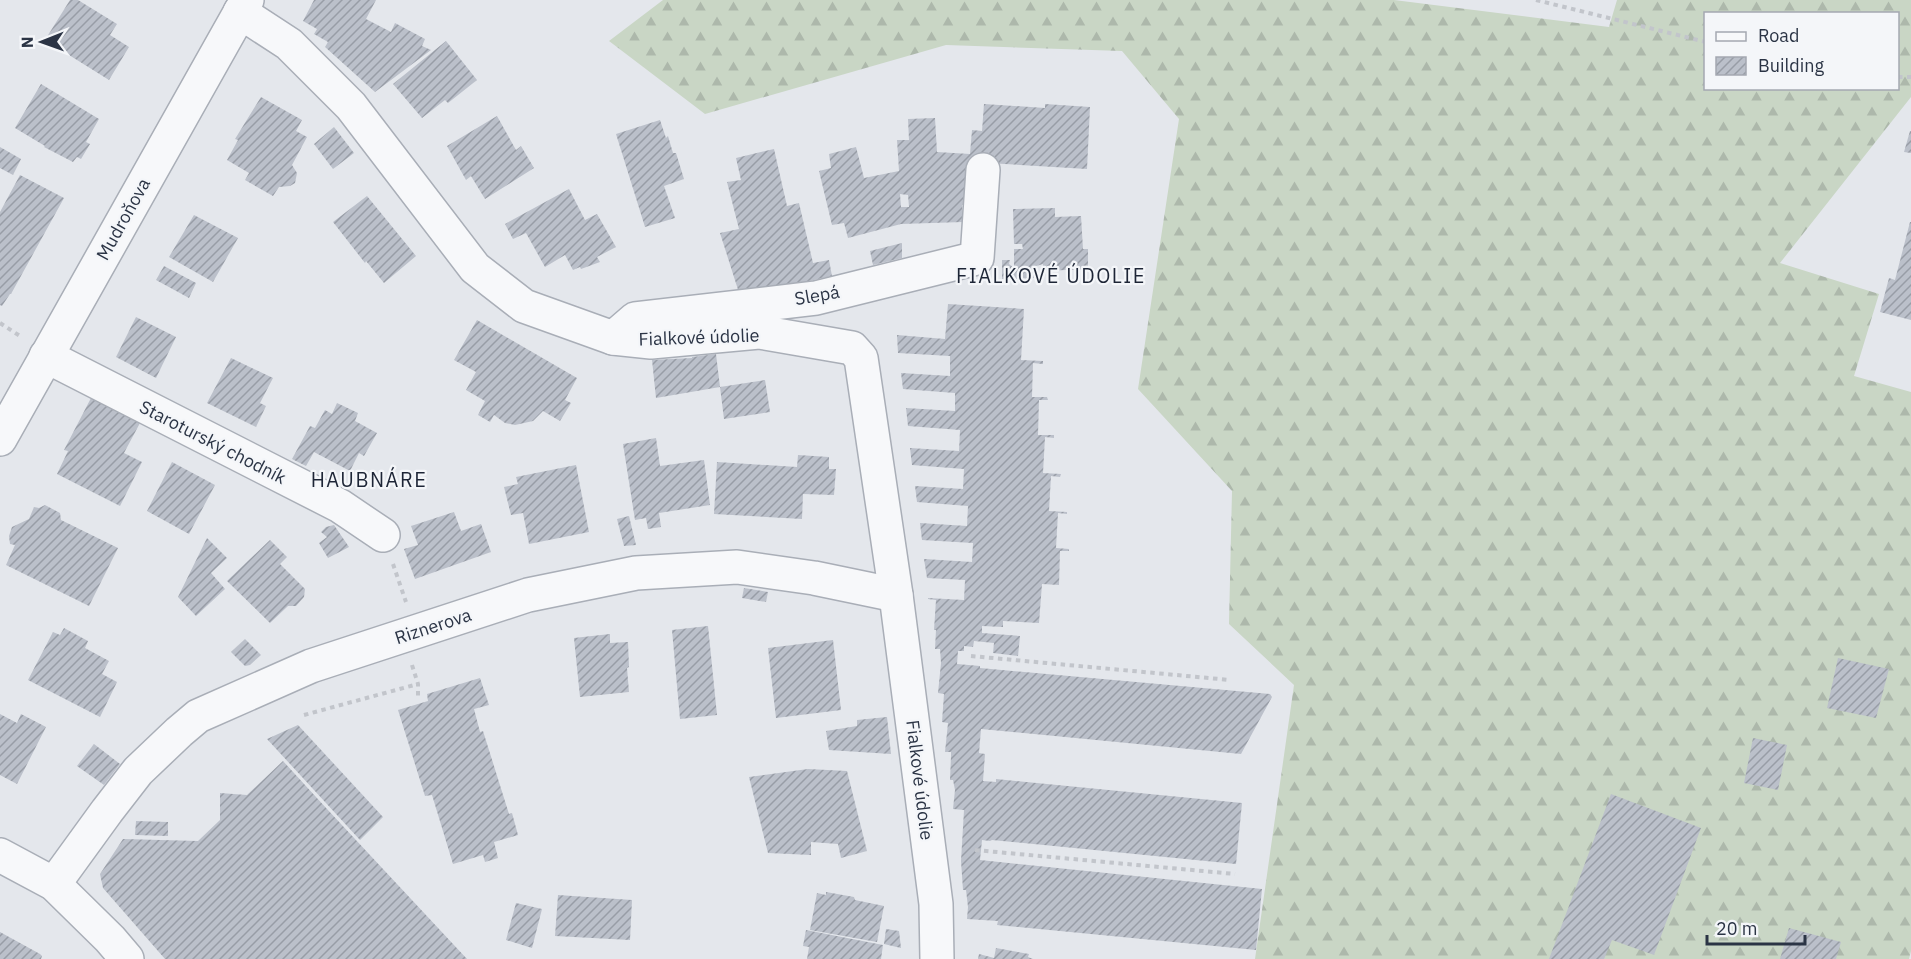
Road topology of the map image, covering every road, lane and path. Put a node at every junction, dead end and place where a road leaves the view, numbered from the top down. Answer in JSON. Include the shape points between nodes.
{"nodes":[{"id":1,"x":1536,"y":0,"type":"edge"},
{"id":2,"x":243,"y":6,"type":"edge"},
{"id":3,"x":1704,"y":42,"type":"edge"},
{"id":4,"x":983,"y":170,"type":"dead end"},
{"id":5,"x":0,"y":323,"type":"edge"},
{"id":6,"x":613,"y":338,"type":"junction"},
{"id":7,"x":36,"y":348,"type":"junction"},
{"id":8,"x":0,"y":439,"type":"edge"},
{"id":9,"x":383,"y":535,"type":"joint"},
{"id":10,"x":896,"y":595,"type":"junction"},
{"id":11,"x":413,"y":646,"type":"junction"},
{"id":12,"x":971,"y":656,"type":"dead end"},
{"id":13,"x":1230,"y":680,"type":"dead end"},
{"id":14,"x":418,"y":684,"type":"junction"},
{"id":15,"x":418,"y":700,"type":"dead end"},
{"id":16,"x":304,"y":715,"type":"dead end"},
{"id":17,"x":975,"y":850,"type":"dead end"},
{"id":18,"x":0,"y":855,"type":"edge"},
{"id":19,"x":1235,"y":874,"type":"dead end"},
{"id":20,"x":54,"y":884,"type":"junction"},
{"id":21,"x":127,"y":959,"type":"edge"},
{"id":22,"x":937,"y":959,"type":"edge"}],
"edges":[{"from":1,"to":3,"type":"path"},
{"from":2,"to":6,"type":"street","name":"Fialkové údolie","via":[[289,44],[351,106],[476,267],[524,306]]},
{"from":2,"to":7,"type":"street","name":"Mudroňova"},
{"from":4,"to":6,"type":"street","name":"Slepá","via":[[977,258],[816,298],[635,319]]},
{"from":5,"to":7,"type":"path"},
{"from":6,"to":10,"type":"street","name":"Fialkové údolie","via":[[651,342],[759,332],[852,348],[861,358]]},
{"from":7,"to":8,"type":"street","name":"Mudroňova"},
{"from":7,"to":9,"type":"street","name":"Staroturský chodník","via":[[340,506]]},
{"from":9,"to":11,"type":"path"},
{"from":10,"to":11,"type":"street","name":"Riznerova","via":[[737,567],[636,573],[528,595]]},
{"from":10,"to":22,"type":"street","name":"Fialkové údolie","via":[[936,904]]},
{"from":11,"to":14,"type":"path"},
{"from":11,"to":20,"type":"street","name":"Riznerova","via":[[311,666],[198,716],[138,771]]},
{"from":12,"to":13,"type":"path"},
{"from":14,"to":15,"type":"path"},
{"from":14,"to":16,"type":"path"},
{"from":17,"to":19,"type":"path"},
{"from":18,"to":20,"type":"street"},
{"from":20,"to":21,"type":"street"}]}
